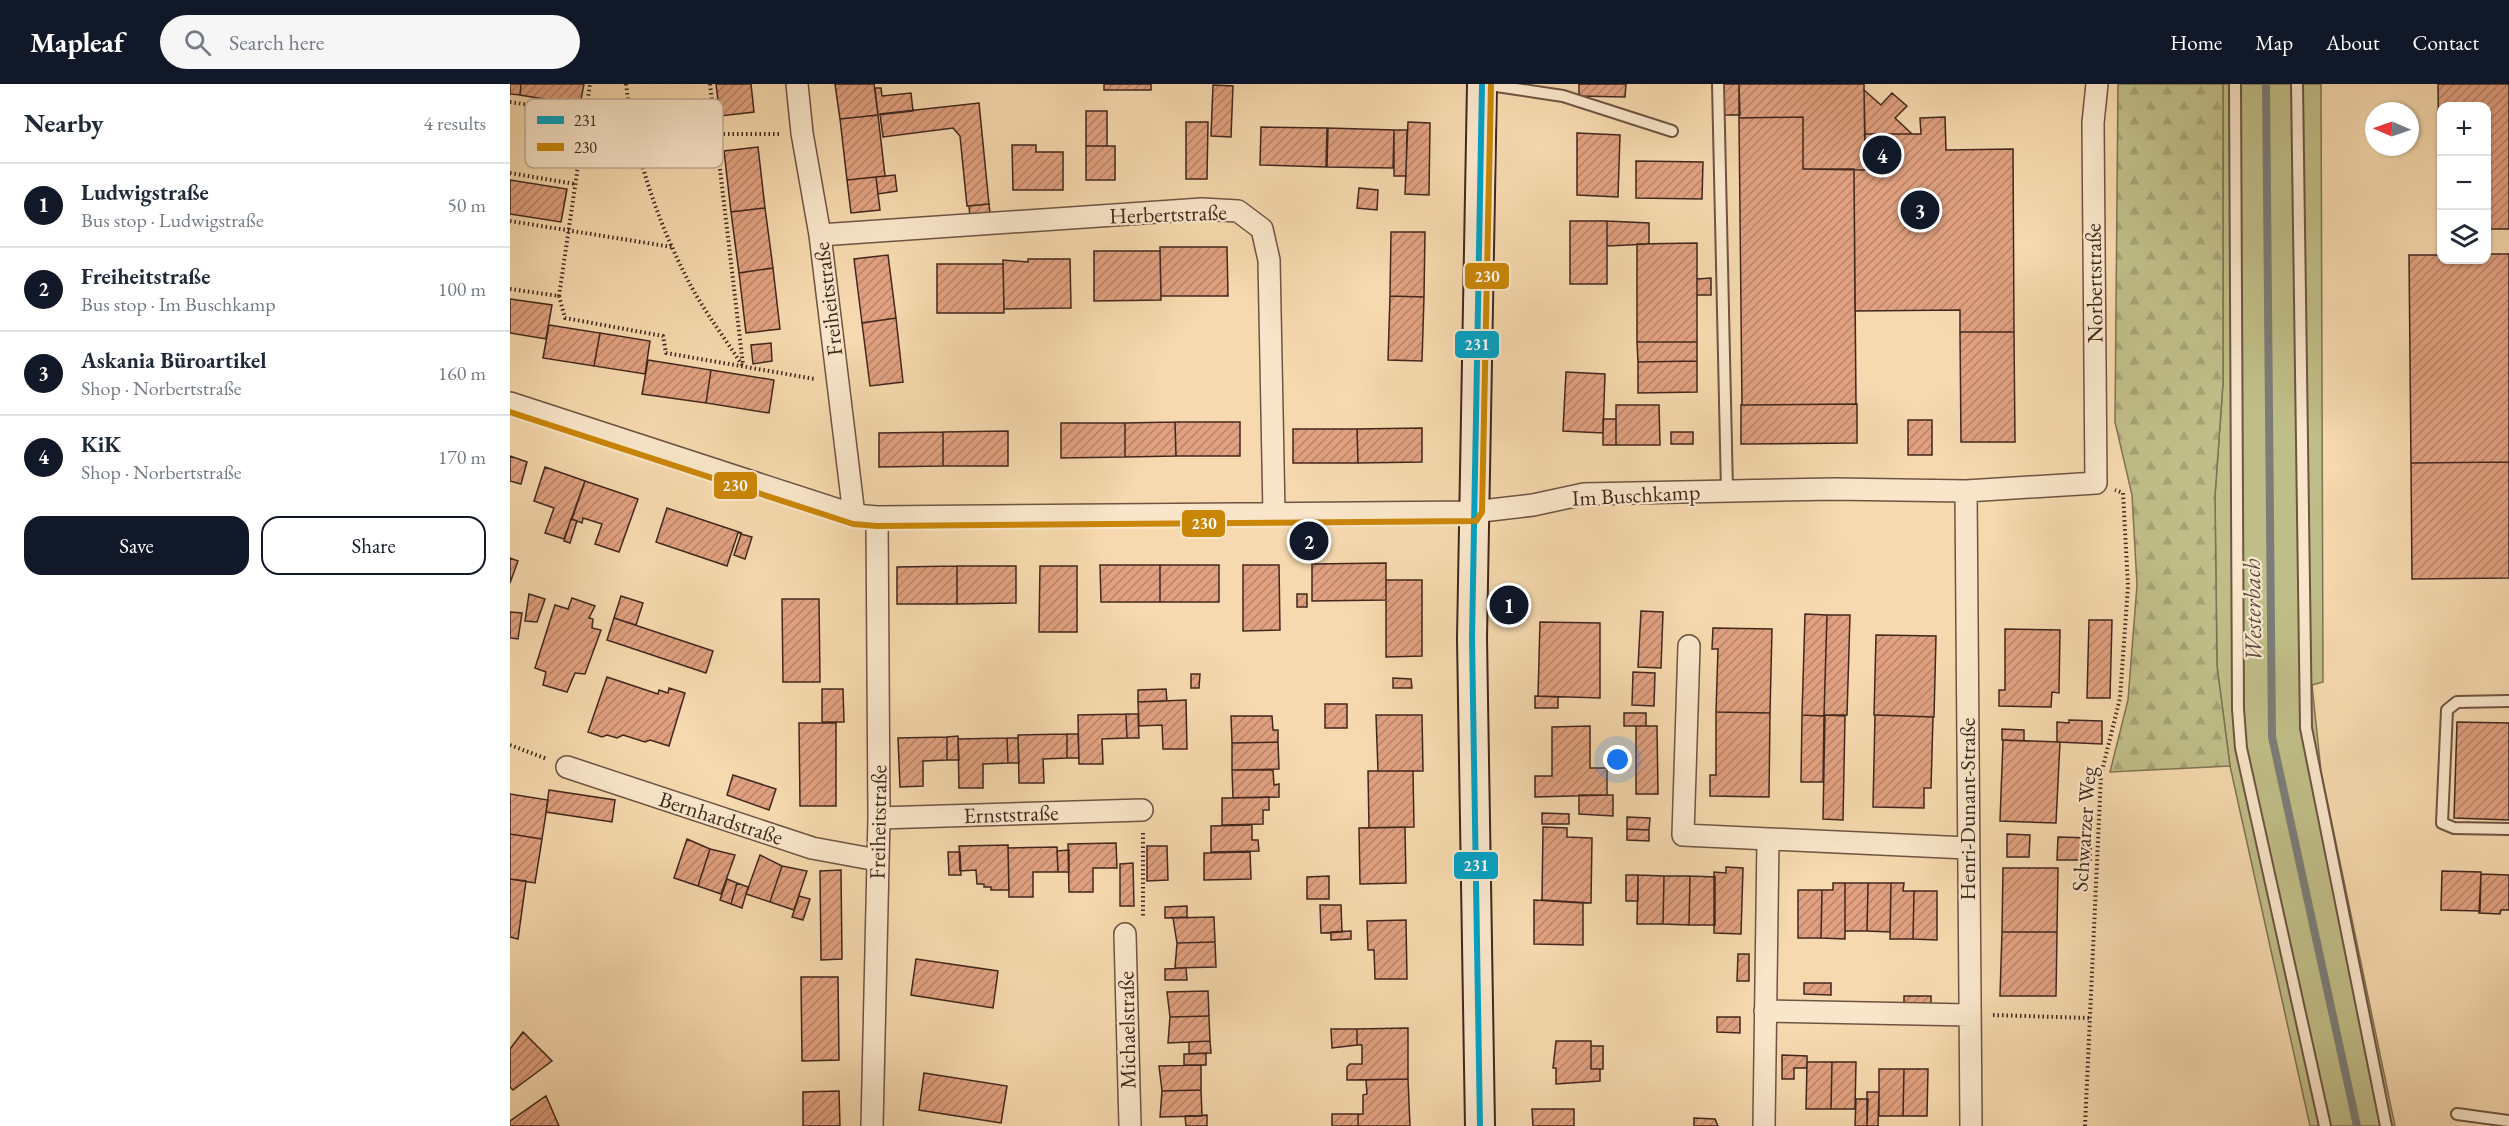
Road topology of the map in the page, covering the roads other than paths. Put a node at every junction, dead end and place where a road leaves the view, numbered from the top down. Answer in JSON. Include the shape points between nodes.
{"nodes":[{"id":1,"x":796,"y":84,"type":"edge"},
{"id":2,"x":1482,"y":84,"type":"edge"},
{"id":3,"x":1718,"y":84,"type":"edge"},
{"id":4,"x":2097,"y":84,"type":"edge"},
{"id":5,"x":2235,"y":84,"type":"edge"},
{"id":6,"x":2297,"y":84,"type":"edge"},
{"id":7,"x":1672,"y":131,"type":"dead end"},
{"id":8,"x":820,"y":235,"type":"junction"},
{"id":9,"x":510,"y":403,"type":"edge"},
{"id":10,"x":2096,"y":483,"type":"joint"},
{"id":11,"x":1727,"y":491,"type":"junction"},
{"id":12,"x":1966,"y":491,"type":"junction"},
{"id":13,"x":1473,"y":512,"type":"junction"},
{"id":14,"x":1274,"y":513,"type":"junction"},
{"id":15,"x":854,"y":514,"type":"junction"},
{"id":16,"x":877,"y":517,"type":"junction"},
{"id":17,"x":1689,"y":646,"type":"dead end"},
{"id":18,"x":2509,"y":701,"type":"edge"},
{"id":19,"x":567,"y":767,"type":"road end"},
{"id":20,"x":1143,"y":810,"type":"road end"},
{"id":21,"x":879,"y":818,"type":"junction"},
{"id":22,"x":2509,"y":830,"type":"edge"},
{"id":23,"x":1768,"y":839,"type":"junction"},
{"id":24,"x":1967,"y":848,"type":"junction"},
{"id":25,"x":877,"y":860,"type":"junction"},
{"id":26,"x":1125,"y":934,"type":"road end"},
{"id":27,"x":1765,"y":1011,"type":"junction"},
{"id":28,"x":1969,"y":1015,"type":"junction"},
{"id":29,"x":2457,"y":1114,"type":"dead end"},
{"id":30,"x":2509,"y":1121,"type":"edge"},
{"id":31,"x":872,"y":1126,"type":"edge"},
{"id":32,"x":1130,"y":1126,"type":"edge"},
{"id":33,"x":1480,"y":1126,"type":"edge"},
{"id":34,"x":1764,"y":1126,"type":"edge"},
{"id":35,"x":1971,"y":1126,"type":"edge"},
{"id":36,"x":2325,"y":1126,"type":"edge"},
{"id":37,"x":2386,"y":1126,"type":"edge"}],
"edges":[{"from":1,"to":8,"type":"street","name":"Freiheitstraße"},
{"from":2,"to":7,"type":"lane","via":[[1563,96]]},
{"from":2,"to":13,"type":"main road"},
{"from":3,"to":11,"type":"lane"},
{"from":4,"to":10,"type":"street","name":"Norbertstraße","via":[[2093,123]]},
{"from":5,"to":36,"type":"lane","via":[[2241,748]]},
{"from":6,"to":37,"type":"lane","via":[[2306,728]]},
{"from":8,"to":14,"type":"street","name":"Herbertstraße","via":[[1202,209],[1238,211],[1262,229],[1269,260]]},
{"from":8,"to":15,"type":"street","name":"Freiheitstraße"},
{"from":9,"to":15,"type":"street","name":"Im Buschkamp"},
{"from":10,"to":12,"type":"street","name":"Im Buschkamp"},
{"from":11,"to":12,"type":"street","name":"Im Buschkamp"},
{"from":11,"to":13,"type":"street","name":"Im Buschkamp","via":[[1584,494]]},
{"from":12,"to":24,"type":"street","name":"Henri-Dunant-Straße"},
{"from":13,"to":14,"type":"street","name":"Im Buschkamp"},
{"from":13,"to":33,"type":"main road"},
{"from":14,"to":16,"type":"street","name":"Im Buschkamp"},
{"from":15,"to":16,"type":"street","name":"Im Buschkamp"},
{"from":16,"to":21,"type":"street","name":"Freiheitstraße"},
{"from":17,"to":23,"type":"street","via":[[1683,835]]},
{"from":18,"to":22,"type":"lane","via":[[2457,702],[2447,710],[2442,823],[2454,828]]},
{"from":19,"to":25,"type":"street","name":"Bernhardstraße","via":[[812,848]]},
{"from":20,"to":21,"type":"street","name":"Ernststraße"},
{"from":21,"to":25,"type":"street","name":"Freiheitstraße"},
{"from":23,"to":24,"type":"street"},
{"from":23,"to":27,"type":"street"},
{"from":24,"to":28,"type":"street","name":"Henri-Dunant-Straße"},
{"from":25,"to":31,"type":"street","name":"Freiheitstraße"},
{"from":26,"to":32,"type":"street","name":"Michaelstraße"},
{"from":27,"to":28,"type":"street"},
{"from":27,"to":34,"type":"street"},
{"from":28,"to":35,"type":"street","name":"Henri-Dunant-Straße"},
{"from":29,"to":30,"type":"lane"}]}
